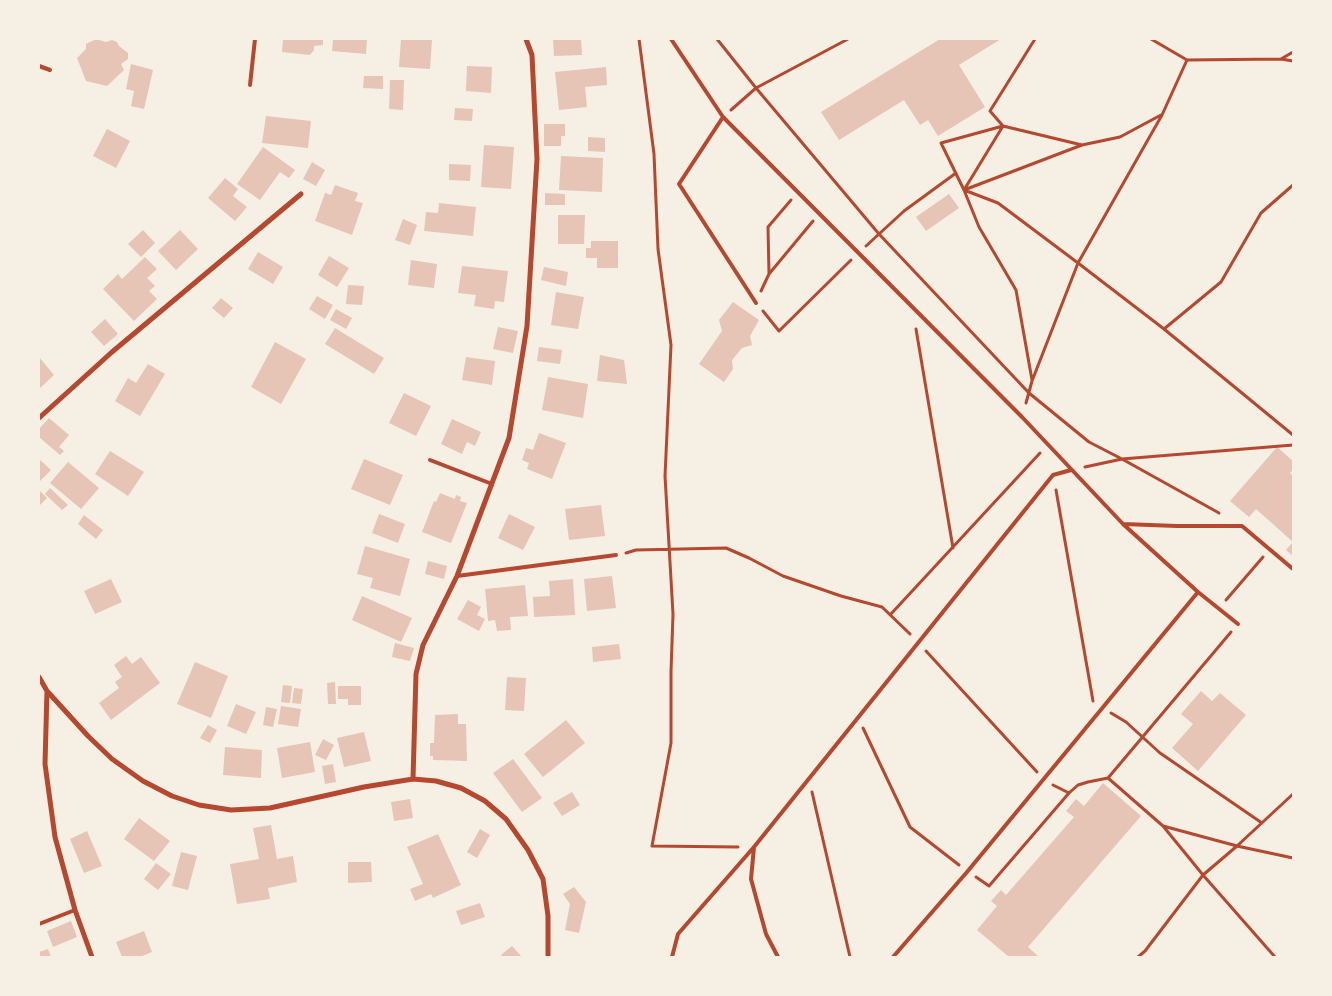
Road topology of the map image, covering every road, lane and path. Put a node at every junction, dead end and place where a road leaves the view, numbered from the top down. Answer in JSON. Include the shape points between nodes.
{"nodes":[{"id":1,"x":255,"y":39,"type":"edge"},
{"id":2,"x":526,"y":39,"type":"edge"},
{"id":3,"x":639,"y":39,"type":"edge"},
{"id":4,"x":671,"y":39,"type":"edge"},
{"id":5,"x":717,"y":39,"type":"edge"},
{"id":6,"x":848,"y":39,"type":"edge"},
{"id":7,"x":1035,"y":39,"type":"edge"},
{"id":8,"x":1151,"y":39,"type":"edge"},
{"id":9,"x":1293,"y":52,"type":"edge"},
{"id":10,"x":1281,"y":59,"type":"junction"},
{"id":11,"x":1187,"y":60,"type":"junction"},
{"id":12,"x":1293,"y":62,"type":"edge"},
{"id":13,"x":39,"y":66,"type":"edge"},
{"id":14,"x":50,"y":70,"type":"dead end"},
{"id":15,"x":250,"y":85,"type":"dead end"},
{"id":16,"x":756,"y":88,"type":"junction"},
{"id":17,"x":1162,"y":115,"type":"junction"},
{"id":18,"x":723,"y":117,"type":"junction"},
{"id":19,"x":1003,"y":126,"type":"junction"},
{"id":20,"x":1082,"y":145,"type":"junction"},
{"id":21,"x":956,"y":173,"type":"junction"},
{"id":22,"x":1293,"y":185,"type":"edge"},
{"id":23,"x":964,"y":190,"type":"junction"},
{"id":24,"x":798,"y":192,"type":"junction"},
{"id":25,"x":301,"y":194,"type":"dead end"},
{"id":26,"x":820,"y":213,"type":"junction"},
{"id":27,"x":879,"y":234,"type":"junction"},
{"id":28,"x":859,"y":252,"type":"junction"},
{"id":29,"x":1078,"y":263,"type":"junction"},
{"id":30,"x":769,"y":274,"type":"junction"},
{"id":31,"x":756,"y":303,"type":"junction"},
{"id":32,"x":913,"y":307,"type":"junction"},
{"id":33,"x":1164,"y":329,"type":"junction"},
{"id":34,"x":1032,"y":381,"type":"junction"},
{"id":35,"x":1029,"y":393,"type":"junction"},
{"id":36,"x":39,"y":418,"type":"edge"},
{"id":37,"x":1022,"y":418,"type":"junction"},
{"id":38,"x":1293,"y":435,"type":"edge"},
{"id":39,"x":1293,"y":444,"type":"edge"},
{"id":40,"x":1048,"y":445,"type":"junction"},
{"id":41,"x":1122,"y":459,"type":"junction"},
{"id":42,"x":430,"y":460,"type":"dead end"},
{"id":43,"x":1071,"y":470,"type":"junction"},
{"id":44,"x":1053,"y":475,"type":"junction"},
{"id":45,"x":492,"y":484,"type":"junction"},
{"id":46,"x":1123,"y":524,"type":"junction"},
{"id":47,"x":1242,"y":526,"type":"junction"},
{"id":48,"x":953,"y":548,"type":"junction"},
{"id":49,"x":1270,"y":549,"type":"junction"},
{"id":50,"x":636,"y":550,"type":"dead end"},
{"id":51,"x":670,"y":550,"type":"junction"},
{"id":52,"x":616,"y":555,"type":"dead end"},
{"id":53,"x":1293,"y":569,"type":"edge"},
{"id":54,"x":457,"y":576,"type":"junction"},
{"id":55,"x":1198,"y":592,"type":"junction"},
{"id":56,"x":1218,"y":608,"type":"junction"},
{"id":57,"x":890,"y":615,"type":"junction"},
{"id":58,"x":1238,"y":624,"type":"joint"},
{"id":59,"x":919,"y":643,"type":"junction"},
{"id":60,"x":39,"y":677,"type":"edge"},
{"id":61,"x":47,"y":691,"type":"junction"},
{"id":62,"x":1102,"y":708,"type":"junction"},
{"id":63,"x":1096,"y":716,"type":"junction"},
{"id":64,"x":858,"y":718,"type":"junction"},
{"id":65,"x":1142,"y":737,"type":"junction"},
{"id":66,"x":1108,"y":778,"type":"junction"},
{"id":67,"x":413,"y":779,"type":"junction"},
{"id":68,"x":809,"y":779,"type":"junction"},
{"id":69,"x":1044,"y":780,"type":"junction"},
{"id":70,"x":1069,"y":793,"type":"junction"},
{"id":71,"x":1293,"y":794,"type":"edge"},
{"id":72,"x":1262,"y":823,"type":"junction"},
{"id":73,"x":1163,"y":826,"type":"junction"},
{"id":74,"x":1237,"y":846,"type":"junction"},
{"id":75,"x":754,"y":847,"type":"junction"},
{"id":76,"x":1293,"y":858,"type":"edge"},
{"id":77,"x":967,"y":872,"type":"junction"},
{"id":78,"x":1203,"y":875,"type":"junction"},
{"id":79,"x":75,"y":910,"type":"junction"},
{"id":80,"x":39,"y":924,"type":"edge"},
{"id":81,"x":92,"y":957,"type":"edge"},
{"id":82,"x":548,"y":957,"type":"edge"},
{"id":83,"x":672,"y":957,"type":"edge"},
{"id":84,"x":778,"y":957,"type":"edge"},
{"id":85,"x":850,"y":957,"type":"edge"},
{"id":86,"x":893,"y":957,"type":"edge"},
{"id":87,"x":1138,"y":957,"type":"edge"},
{"id":88,"x":1275,"y":957,"type":"edge"}],
"edges":[{"from":1,"to":15,"type":"lane"},
{"from":2,"to":45,"type":"street","via":[[532,55],[537,159],[527,326],[509,438]]},
{"from":3,"to":51,"type":"path","via":[[654,154],[658,249],[671,345],[665,476]]},
{"from":4,"to":18,"type":"lane"},
{"from":5,"to":16,"type":"path"},
{"from":6,"to":16,"type":"path"},
{"from":7,"to":19,"type":"path","via":[[990,110]]},
{"from":8,"to":11,"type":"path"},
{"from":9,"to":10,"type":"path"},
{"from":10,"to":11,"type":"path"},
{"from":10,"to":12,"type":"path"},
{"from":11,"to":17,"type":"path"},
{"from":13,"to":14,"type":"lane"},
{"from":16,"to":18,"type":"path"},
{"from":16,"to":27,"type":"path"},
{"from":17,"to":20,"type":"path","via":[[1120,137]]},
{"from":17,"to":29,"type":"path"},
{"from":18,"to":24,"type":"lane"},
{"from":18,"to":31,"type":"lane","via":[[679,184]]},
{"from":19,"to":20,"type":"path"},
{"from":19,"to":21,"type":"path","via":[[941,143]]},
{"from":19,"to":23,"type":"path"},
{"from":20,"to":23,"type":"path"},
{"from":21,"to":23,"type":"path"},
{"from":21,"to":27,"type":"path","via":[[904,211]]},
{"from":22,"to":33,"type":"path","via":[[1261,213],[1221,282]]},
{"from":23,"to":29,"type":"path","via":[[998,203]]},
{"from":23,"to":34,"type":"path","via":[[979,227],[1016,290]]},
{"from":24,"to":26,"type":"lane"},
{"from":24,"to":30,"type":"path","via":[[768,227]]},
{"from":25,"to":36,"type":"street","via":[[112,352]]},
{"from":26,"to":28,"type":"lane"},
{"from":26,"to":30,"type":"path"},
{"from":27,"to":28,"type":"path"},
{"from":27,"to":35,"type":"path"},
{"from":28,"to":31,"type":"path","via":[[779,331]]},
{"from":28,"to":32,"type":"lane"},
{"from":29,"to":33,"type":"path"},
{"from":29,"to":34,"type":"path"},
{"from":30,"to":31,"type":"path"},
{"from":32,"to":37,"type":"lane"},
{"from":32,"to":48,"type":"path"},
{"from":33,"to":38,"type":"path"},
{"from":34,"to":35,"type":"path"},
{"from":35,"to":37,"type":"path"},
{"from":35,"to":41,"type":"path","via":[[1088,442]]},
{"from":37,"to":40,"type":"lane"},
{"from":39,"to":41,"type":"path"},
{"from":40,"to":43,"type":"lane"},
{"from":40,"to":48,"type":"path"},
{"from":41,"to":43,"type":"path"},
{"from":41,"to":47,"type":"path"},
{"from":42,"to":45,"type":"lane"},
{"from":43,"to":44,"type":"lane"},
{"from":43,"to":46,"type":"lane"},
{"from":44,"to":59,"type":"lane"},
{"from":44,"to":63,"type":"path"},
{"from":45,"to":54,"type":"street"},
{"from":46,"to":47,"type":"lane"},
{"from":46,"to":55,"type":"lane"},
{"from":47,"to":49,"type":"lane"},
{"from":48,"to":57,"type":"path"},
{"from":49,"to":53,"type":"lane"},
{"from":49,"to":56,"type":"path"},
{"from":50,"to":51,"type":"path"},
{"from":51,"to":57,"type":"path","via":[[726,548],[783,576],[882,607]]},
{"from":51,"to":75,"type":"path","via":[[673,614],[671,744],[652,846]]},
{"from":52,"to":54,"type":"lane"},
{"from":54,"to":67,"type":"street","via":[[423,645],[416,674]]},
{"from":55,"to":56,"type":"lane"},
{"from":55,"to":62,"type":"lane"},
{"from":56,"to":58,"type":"lane"},
{"from":57,"to":59,"type":"path"},
{"from":58,"to":65,"type":"path"},
{"from":59,"to":64,"type":"lane"},
{"from":59,"to":69,"type":"path"},
{"from":60,"to":61,"type":"street"},
{"from":61,"to":67,"type":"street","via":[[112,759],[143,781],[199,805],[231,810],[270,808]]},
{"from":61,"to":79,"type":"street","via":[[45,764],[55,837]]},
{"from":62,"to":63,"type":"lane"},
{"from":62,"to":65,"type":"path","via":[[1126,722]]},
{"from":63,"to":69,"type":"lane"},
{"from":64,"to":68,"type":"lane"},
{"from":64,"to":77,"type":"path","via":[[910,827]]},
{"from":65,"to":66,"type":"path"},
{"from":65,"to":72,"type":"path","via":[[1160,753]]},
{"from":66,"to":70,"type":"path","via":[[1078,786]]},
{"from":66,"to":73,"type":"path"},
{"from":67,"to":82,"type":"street","via":[[460,788],[484,801],[506,819],[543,879],[548,916]]},
{"from":68,"to":75,"type":"lane"},
{"from":68,"to":85,"type":"path"},
{"from":69,"to":70,"type":"path"},
{"from":69,"to":77,"type":"lane"},
{"from":70,"to":77,"type":"path","via":[[990,886]]},
{"from":71,"to":72,"type":"path"},
{"from":72,"to":74,"type":"path"},
{"from":73,"to":74,"type":"path"},
{"from":73,"to":78,"type":"path"},
{"from":74,"to":76,"type":"path"},
{"from":74,"to":78,"type":"path"},
{"from":75,"to":83,"type":"lane","via":[[678,934]]},
{"from":75,"to":84,"type":"lane","via":[[751,879],[766,934]]},
{"from":77,"to":86,"type":"lane"},
{"from":78,"to":87,"type":"path"},
{"from":78,"to":88,"type":"path"},
{"from":79,"to":80,"type":"lane"},
{"from":79,"to":81,"type":"street"}]}
